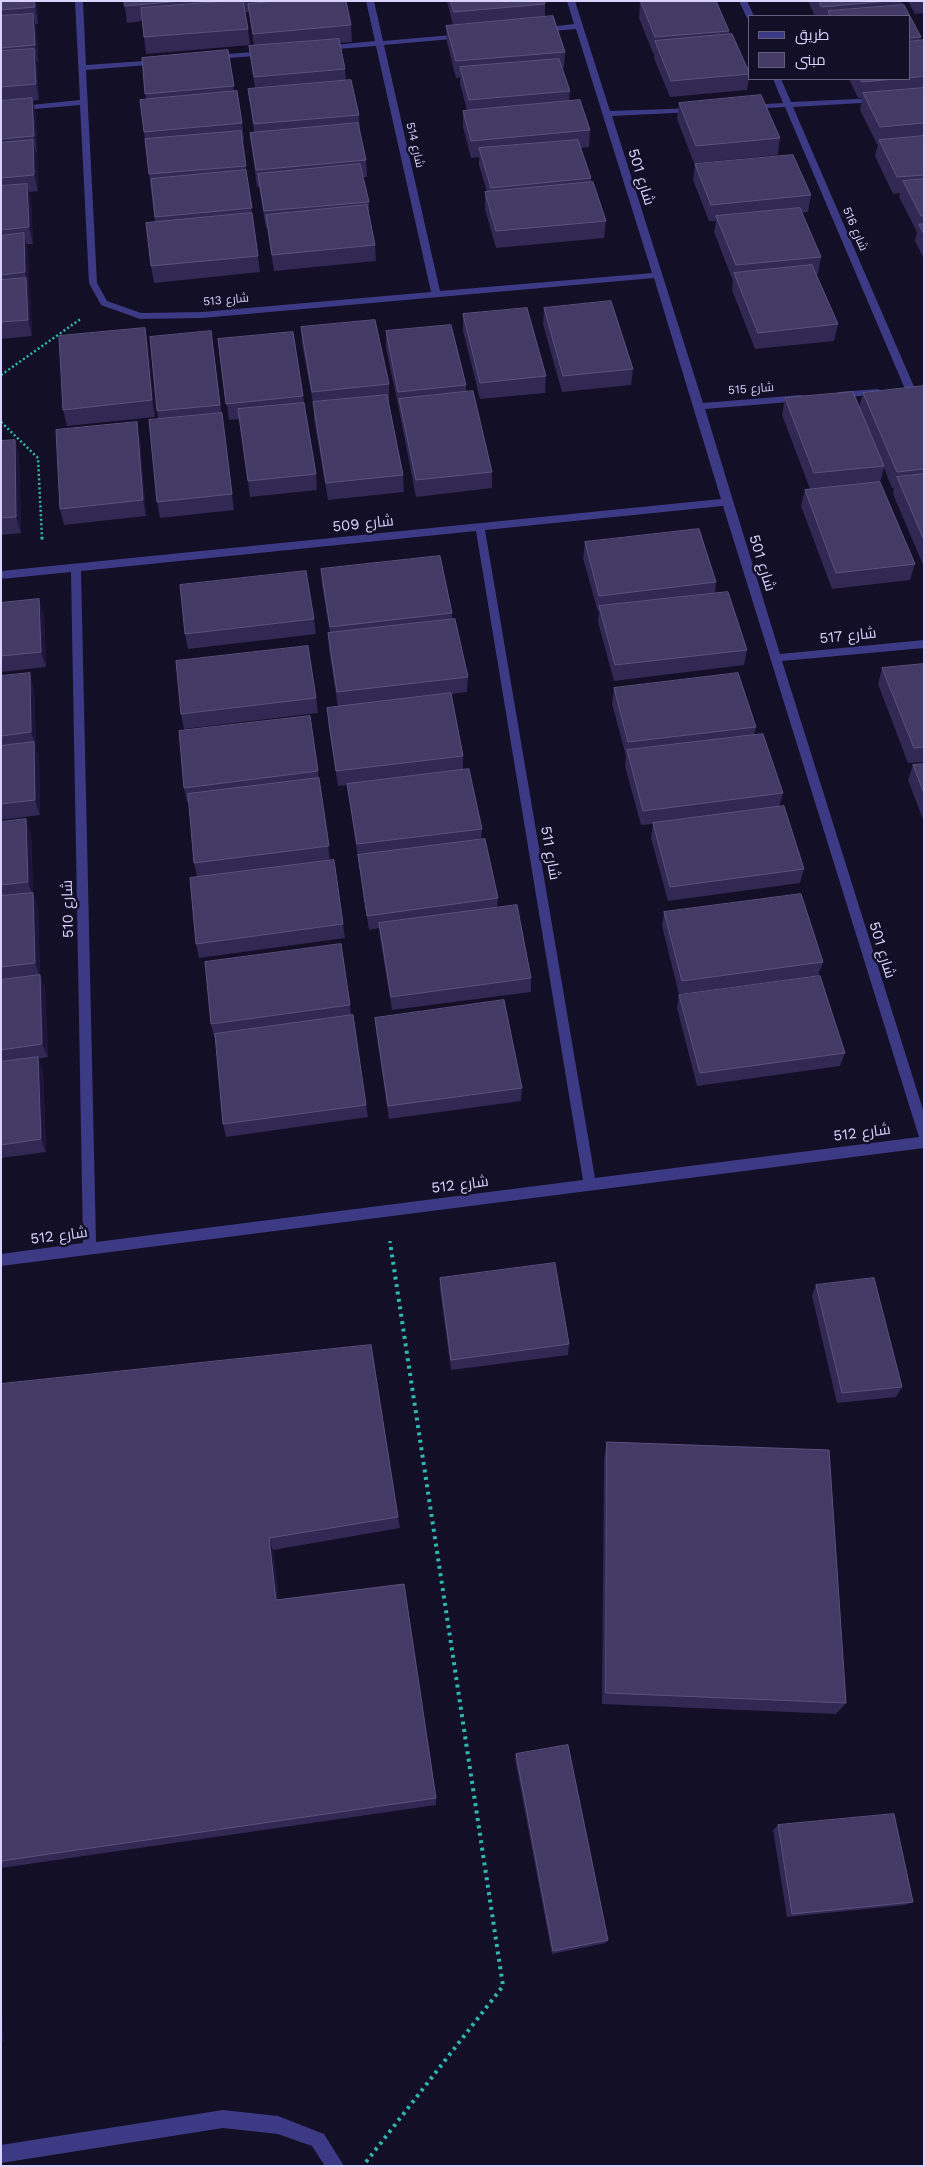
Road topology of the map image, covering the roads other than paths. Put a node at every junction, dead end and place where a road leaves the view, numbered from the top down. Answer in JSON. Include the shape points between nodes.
{"nodes":[{"id":1,"x":78,"y":1,"type":"edge"},
{"id":2,"x":370,"y":1,"type":"edge"},
{"id":3,"x":571,"y":1,"type":"edge"},
{"id":4,"x":743,"y":1,"type":"edge"},
{"id":5,"x":750,"y":15,"type":"edge"},
{"id":6,"x":579,"y":26,"type":"junction"},
{"id":7,"x":529,"y":30,"type":"edge"},
{"id":8,"x":469,"y":36,"type":"edge"},
{"id":9,"x":379,"y":43,"type":"junction"},
{"id":10,"x":310,"y":49,"type":"edge"},
{"id":11,"x":270,"y":52,"type":"edge"},
{"id":12,"x":201,"y":58,"type":"edge"},
{"id":13,"x":171,"y":61,"type":"edge"},
{"id":14,"x":82,"y":68,"type":"junction"},
{"id":15,"x":776,"y":80,"type":"edge"},
{"id":16,"x":885,"y":99,"type":"edge"},
{"id":17,"x":83,"y":102,"type":"junction"},
{"id":18,"x":788,"y":104,"type":"junction"},
{"id":19,"x":740,"y":107,"type":"edge"},
{"id":20,"x":702,"y":109,"type":"edge"},
{"id":21,"x":1,"y":110,"type":"edge"},
{"id":22,"x":606,"y":114,"type":"junction"},
{"id":23,"x":656,"y":275,"type":"junction"},
{"id":24,"x":436,"y":294,"type":"junction"},
{"id":25,"x":924,"y":388,"type":"edge"},
{"id":26,"x":900,"y":390,"type":"junction"},
{"id":27,"x":833,"y":395,"type":"edge"},
{"id":28,"x":814,"y":397,"type":"edge"},
{"id":29,"x":699,"y":406,"type":"junction"},
{"id":30,"x":727,"y":502,"type":"junction"},
{"id":31,"x":480,"y":527,"type":"junction"},
{"id":32,"x":76,"y":568,"type":"junction"},
{"id":33,"x":1,"y":575,"type":"edge"},
{"id":34,"x":924,"y":644,"type":"edge"},
{"id":35,"x":776,"y":658,"type":"junction"},
{"id":36,"x":924,"y":1134,"type":"edge"},
{"id":37,"x":924,"y":1142,"type":"edge"},
{"id":38,"x":590,"y":1184,"type":"junction"},
{"id":39,"x":90,"y":1249,"type":"junction"},
{"id":40,"x":1,"y":1260,"type":"edge"},
{"id":41,"x":1,"y":2154,"type":"edge"},
{"id":42,"x":335,"y":2166,"type":"edge"}],
"edges":[{"from":1,"to":14,"type":"street"},
{"from":2,"to":9,"type":"street","name":"شارع 514"},
{"from":3,"to":6,"type":"street","name":"شارع 501"},
{"from":4,"to":5,"type":"street"},
{"from":6,"to":7,"type":"street"},
{"from":6,"to":22,"type":"street","name":"شارع 501"},
{"from":8,"to":9,"type":"street"},
{"from":9,"to":10,"type":"street"},
{"from":9,"to":24,"type":"street","name":"شارع 514"},
{"from":11,"to":12,"type":"street"},
{"from":13,"to":14,"type":"street"},
{"from":14,"to":17,"type":"street"},
{"from":15,"to":18,"type":"street","name":"شارع 516"},
{"from":16,"to":18,"type":"street"},
{"from":17,"to":21,"type":"street"},
{"from":17,"to":24,"type":"street","name":"شارع 513","via":[[93,283],[104,303],[140,316],[202,315]]},
{"from":18,"to":19,"type":"street"},
{"from":18,"to":26,"type":"street","name":"شارع 516"},
{"from":20,"to":22,"type":"street"},
{"from":22,"to":23,"type":"street","name":"شارع 501"},
{"from":23,"to":24,"type":"street","name":"شارع 513"},
{"from":23,"to":29,"type":"street","name":"شارع 501"},
{"from":25,"to":26,"type":"street"},
{"from":26,"to":27,"type":"street"},
{"from":28,"to":29,"type":"street","name":"شارع 515"},
{"from":29,"to":30,"type":"street","name":"شارع 501"},
{"from":30,"to":31,"type":"street","name":"شارع 509"},
{"from":30,"to":35,"type":"street","name":"شارع 501"},
{"from":31,"to":32,"type":"street","name":"شارع 509"},
{"from":31,"to":38,"type":"street","name":"شارع 511"},
{"from":32,"to":33,"type":"street","name":"شارع 509"},
{"from":32,"to":39,"type":"street","name":"شارع 510"},
{"from":34,"to":35,"type":"street","name":"شارع 517"},
{"from":35,"to":36,"type":"street","name":"شارع 501"},
{"from":37,"to":38,"type":"street","name":"شارع 512"},
{"from":38,"to":39,"type":"street","name":"شارع 512"},
{"from":39,"to":40,"type":"street","name":"شارع 512"},
{"from":41,"to":42,"type":"street","via":[[223,2119],[278,2125],[318,2140]]}]}
